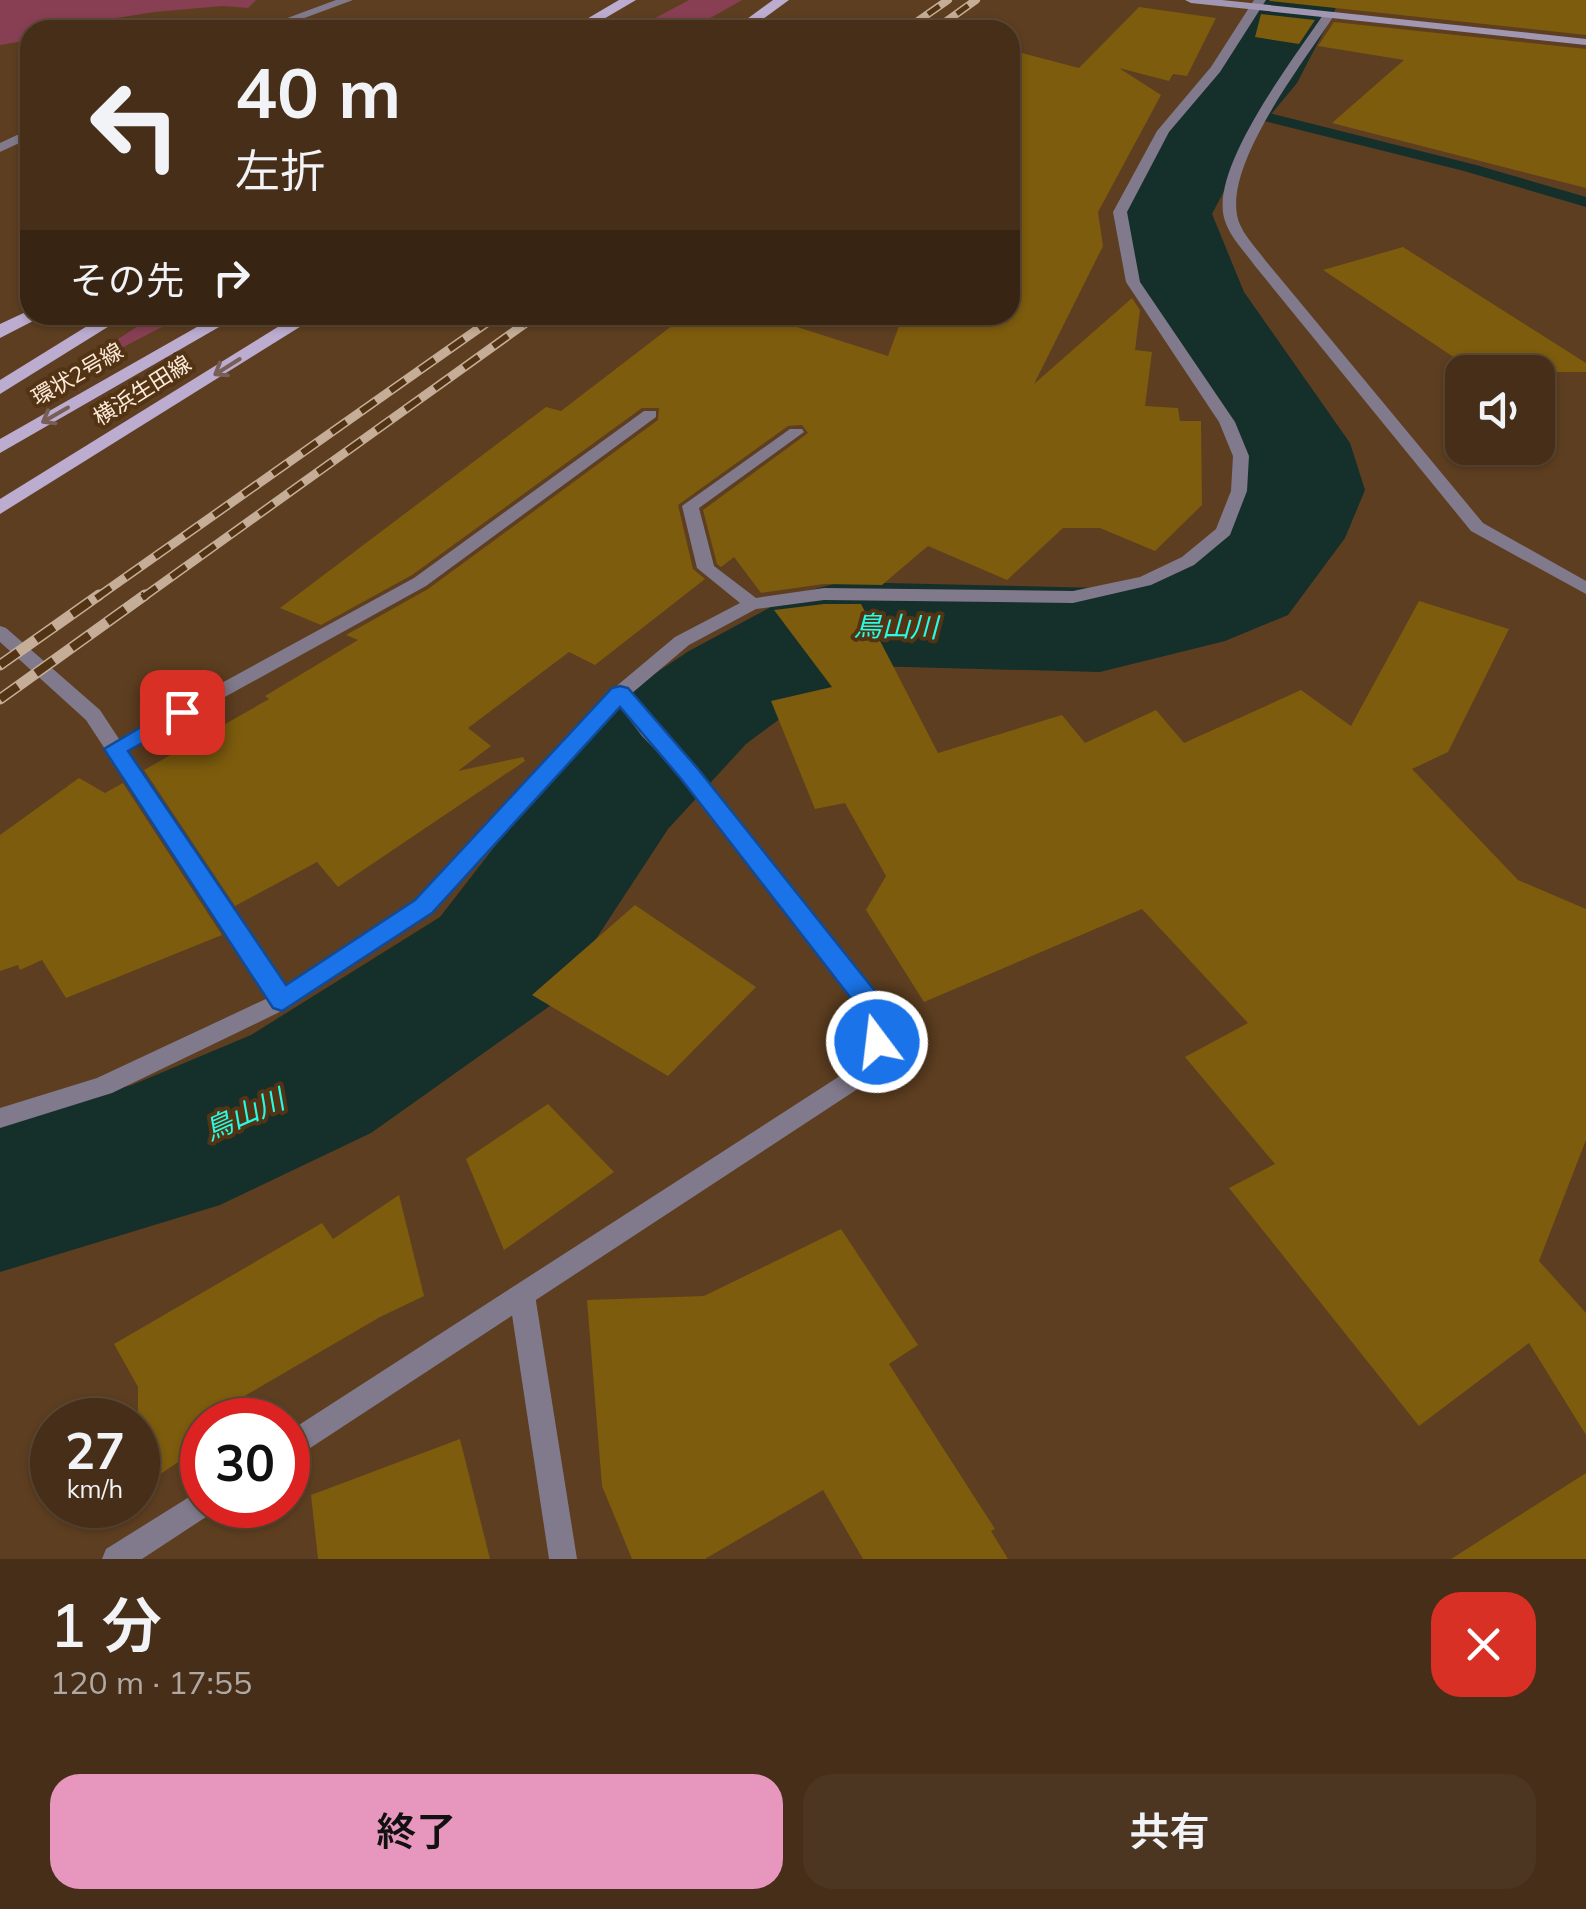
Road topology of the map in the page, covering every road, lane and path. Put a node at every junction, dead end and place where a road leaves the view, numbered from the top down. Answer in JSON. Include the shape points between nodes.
{"nodes":[{"id":1,"x":348,"y":0,"type":"edge"},
{"id":2,"x":629,"y":0,"type":"edge"},
{"id":3,"x":782,"y":0,"type":"edge"},
{"id":4,"x":1191,"y":0,"type":"edge"},
{"id":5,"x":1258,"y":4,"type":"edge"},
{"id":6,"x":1321,"y":16,"type":"junction"},
{"id":7,"x":291,"y":20,"type":"edge"},
{"id":8,"x":594,"y":20,"type":"edge"},
{"id":9,"x":753,"y":20,"type":"edge"},
{"id":10,"x":1586,"y":42,"type":"edge"},
{"id":11,"x":102,"y":325,"type":"edge"},
{"id":12,"x":214,"y":325,"type":"edge"},
{"id":13,"x":294,"y":325,"type":"edge"},
{"id":14,"x":0,"y":388,"type":"edge"},
{"id":15,"x":650,"y":414,"type":"dead end"},
{"id":16,"x":796,"y":432,"type":"dead end"},
{"id":17,"x":0,"y":447,"type":"edge"},
{"id":18,"x":0,"y":508,"type":"edge"},
{"id":19,"x":1586,"y":588,"type":"edge"},
{"id":20,"x":752,"y":604,"type":"junction"},
{"id":21,"x":0,"y":632,"type":"edge"},
{"id":22,"x":620,"y":693,"type":"junction"},
{"id":23,"x":115,"y":749,"type":"junction"},
{"id":24,"x":282,"y":1001,"type":"junction"},
{"id":25,"x":0,"y":1118,"type":"edge"},
{"id":26,"x":522,"y":1295,"type":"junction"},
{"id":27,"x":310,"y":1434,"type":"edge"},
{"id":28,"x":180,"y":1517,"type":"edge"},
{"id":29,"x":116,"y":1559,"type":"edge"},
{"id":30,"x":563,"y":1559,"type":"edge"}],
"edges":[{"from":1,"to":7,"type":"street"},
{"from":2,"to":8,"type":"main road"},
{"from":3,"to":9,"type":"main road"},
{"from":4,"to":5,"type":"street"},
{"from":5,"to":6,"type":"street"},
{"from":5,"to":20,"type":"street","via":[[1216,70],[1163,130],[1120,212],[1133,282],[1227,422],[1241,456],[1224,531],[1188,562],[1144,581],[1073,597],[824,594]]},
{"from":6,"to":10,"type":"street"},
{"from":6,"to":19,"type":"street","via":[[1263,116],[1230,190],[1230,216],[1260,263],[1477,526]]},
{"from":11,"to":14,"type":"main road","name":"環状2号線"},
{"from":12,"to":17,"type":"main road","name":"環状2号線","one_way":true},
{"from":13,"to":18,"type":"main road","name":"横浜生田線","one_way":true},
{"from":15,"to":23,"type":"street","via":[[420,582]]},
{"from":16,"to":20,"type":"street","via":[[690,506],[706,568]]},
{"from":20,"to":22,"type":"street","via":[[682,641]]},
{"from":21,"to":23,"type":"street","via":[[93,716]]},
{"from":22,"to":24,"type":"street","via":[[424,907]]},
{"from":22,"to":26,"type":"street","via":[[880,1017],[874,1066]]},
{"from":23,"to":24,"type":"street"},
{"from":24,"to":25,"type":"street","via":[[104,1086]]},
{"from":26,"to":27,"type":"street"},
{"from":26,"to":30,"type":"street"},
{"from":28,"to":29,"type":"street"}]}
